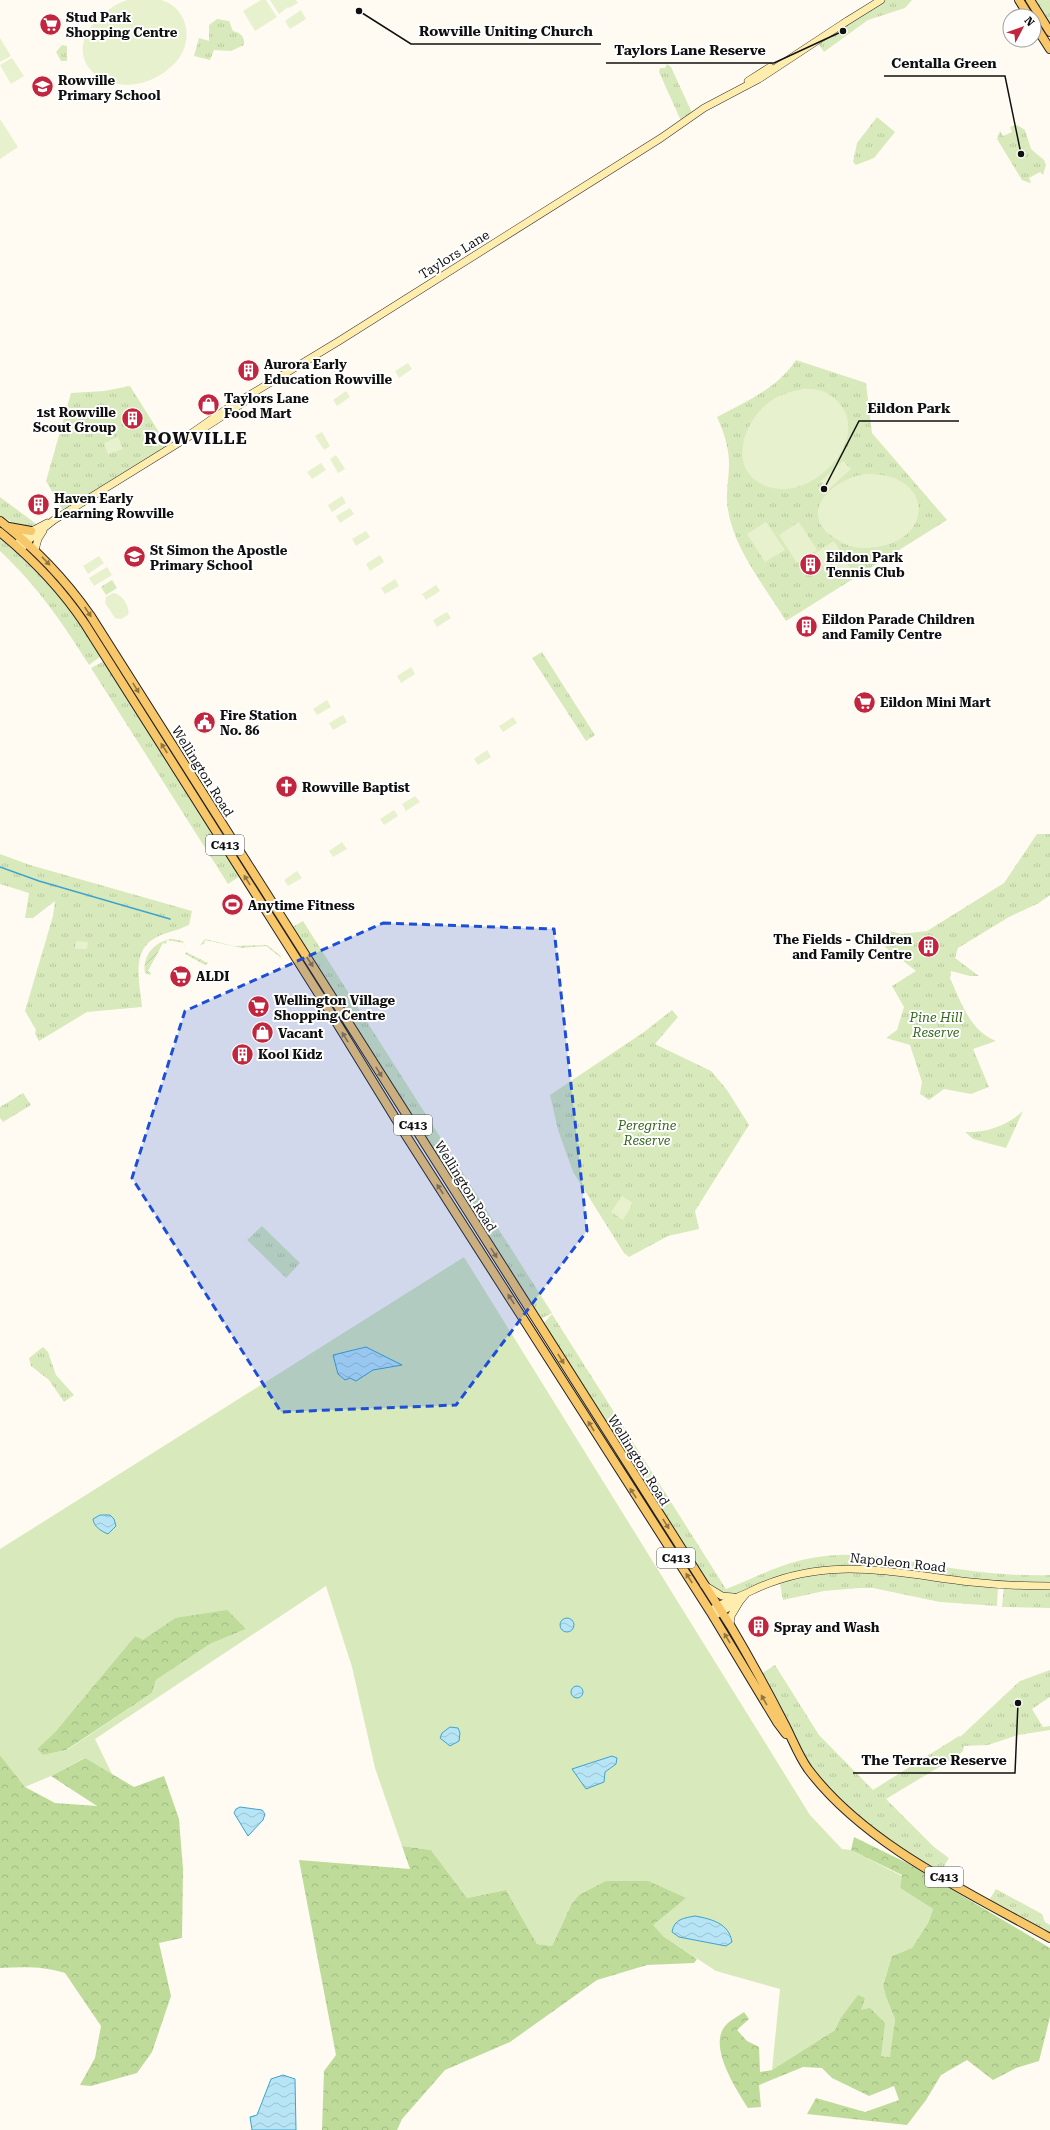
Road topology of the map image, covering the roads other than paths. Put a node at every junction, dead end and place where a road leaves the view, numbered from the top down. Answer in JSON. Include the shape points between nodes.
{"nodes":[{"id":1,"x":881,"y":0,"type":"edge"},
{"id":2,"x":1030,"y":0,"type":"edge"},
{"id":3,"x":1050,"y":32,"type":"edge"},
{"id":4,"x":1042,"y":37,"type":"edge"},
{"id":5,"x":1050,"y":50,"type":"edge"},
{"id":6,"x":0,"y":520,"type":"edge"},
{"id":7,"x":53,"y":521,"type":"junction"},
{"id":8,"x":8,"y":527,"type":"junction"},
{"id":9,"x":31,"y":530,"type":"junction"},
{"id":10,"x":0,"y":532,"type":"edge"},
{"id":11,"x":25,"y":540,"type":"junction"},
{"id":12,"x":19,"y":547,"type":"junction"},
{"id":13,"x":35,"y":550,"type":"junction"},
{"id":14,"x":704,"y":1585,"type":"junction"},
{"id":15,"x":1050,"y":1586,"type":"edge"},
{"id":16,"x":738,"y":1598,"type":"junction"},
{"id":17,"x":716,"y":1611,"type":"junction"},
{"id":18,"x":730,"y":1625,"type":"junction"},
{"id":19,"x":794,"y":1744,"type":"junction"},
{"id":20,"x":1050,"y":1938,"type":"edge"}],
"edges":[{"from":1,"to":7,"type":"main road","name":"Taylors Lane","via":[[757,75],[707,112],[661,138],[259,391],[215,422],[189,435]]},
{"from":2,"to":3,"type":"main road"},
{"from":4,"to":5,"type":"main road"},
{"from":6,"to":8,"type":"main road","name":"Wellington Road","number":"C413"},
{"from":7,"to":9,"type":"main road","name":"Taylors Lane"},
{"from":7,"to":11,"type":"main road","name":"Taylors Lane"},
{"from":7,"to":13,"type":"main road","via":[[39,538]]},
{"from":8,"to":9,"type":"main road"},
{"from":8,"to":11,"type":"main road","name":"Wellington Road","number":"C413"},
{"from":9,"to":11,"type":"main road","name":"Taylors Lane"},
{"from":10,"to":12,"type":"main road","name":"Wellington Road","number":"C413"},
{"from":11,"to":12,"type":"main road","name":"Taylors Lane"},
{"from":11,"to":13,"type":"main road","name":"Wellington Road","number":"C413"},
{"from":17,"to":12,"type":"main road","name":"Wellington Road","number":"C413","one_way":true,"via":[[405,1134],[100,648],[68,600]]},
{"from":13,"to":14,"type":"main road","name":"Wellington Road","number":"C413","one_way":true,"via":[[64,581],[90,615]]},
{"from":14,"to":16,"type":"main road","via":[[722,1596]]},
{"from":14,"to":17,"type":"main road","name":"Wellington Road","number":"C413"},
{"from":15,"to":16,"type":"main road","name":"Napoleon Road","via":[[998,1585],[891,1571],[843,1568],[794,1574],[770,1582]]},
{"from":16,"to":17,"type":"main road","name":"Napoleon Road"},
{"from":16,"to":18,"type":"main road"},
{"from":17,"to":18,"type":"main road","name":"Wellington Road","number":"C413"},
{"from":19,"to":17,"type":"main road","name":"Wellington Road","number":"C413","one_way":true,"via":[[776,1722]]},
{"from":18,"to":19,"type":"main road","name":"Wellington Road","number":"C413","via":[[758,1672]]},
{"from":19,"to":20,"type":"main road","name":"Wellington Road","number":"C413","via":[[808,1769],[840,1805],[878,1837]]}]}
